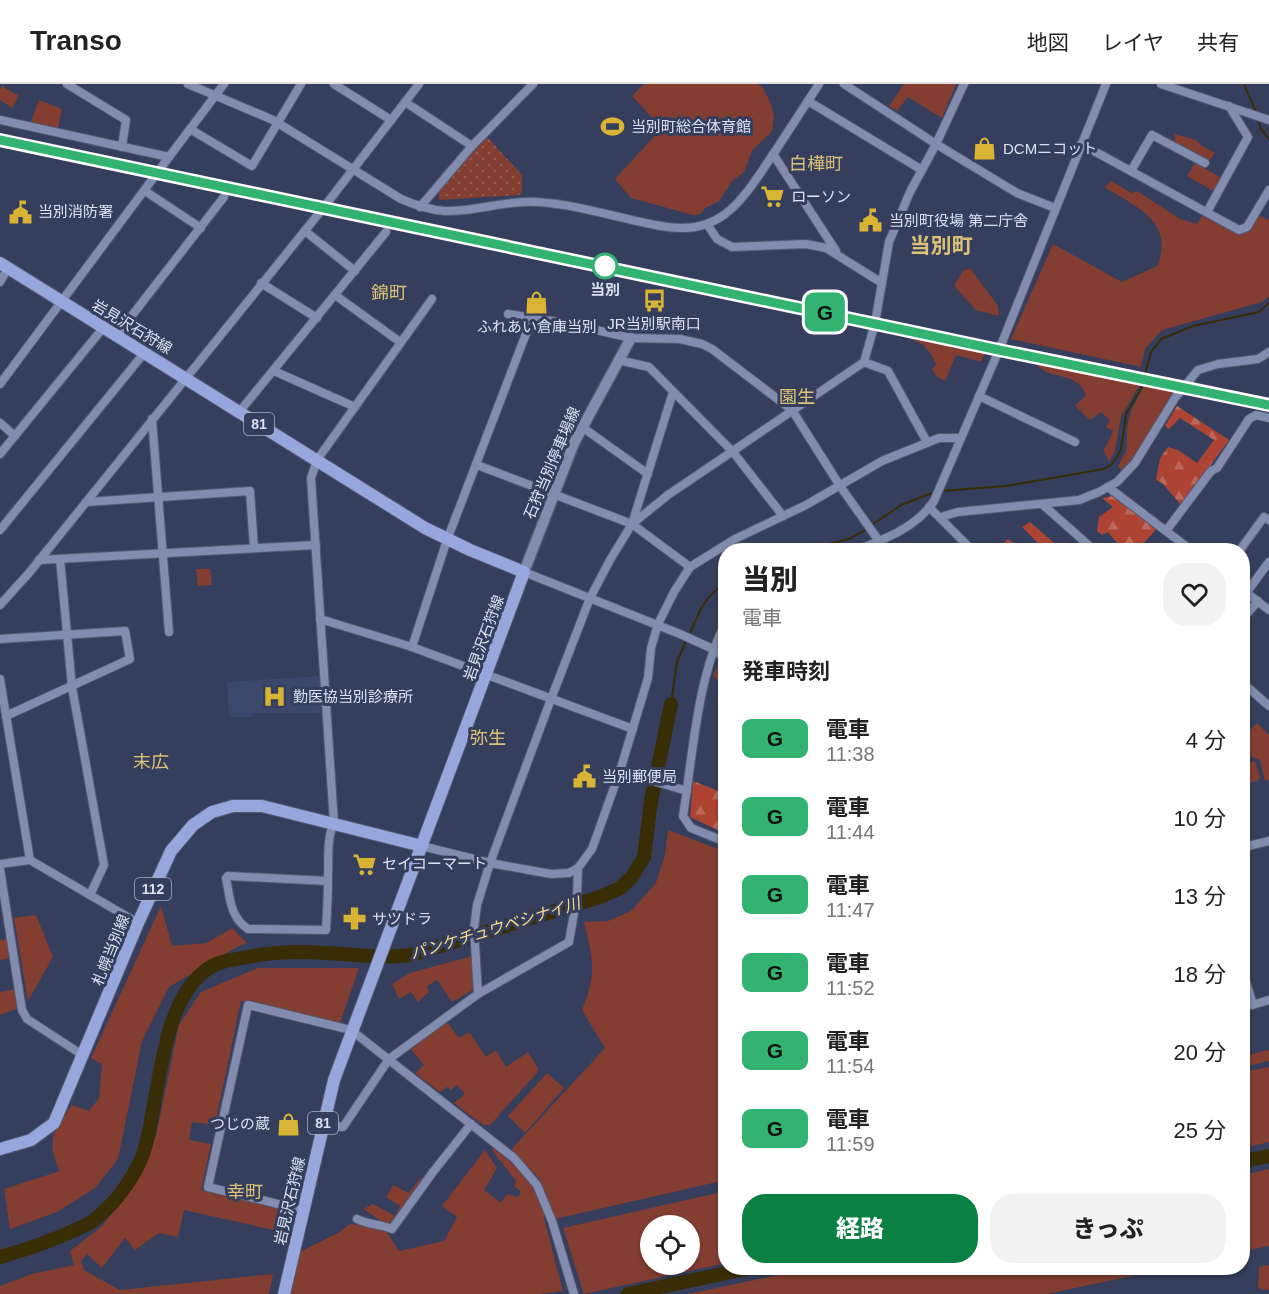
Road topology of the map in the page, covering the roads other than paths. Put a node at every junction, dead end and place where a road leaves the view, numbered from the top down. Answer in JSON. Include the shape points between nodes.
{"nodes":[{"id":1,"x":67,"y":84,"type":"edge"},
{"id":2,"x":188,"y":84,"type":"edge"},
{"id":3,"x":224,"y":84,"type":"edge"},
{"id":4,"x":302,"y":84,"type":"edge"},
{"id":5,"x":334,"y":84,"type":"edge"},
{"id":6,"x":419,"y":84,"type":"edge"},
{"id":7,"x":533,"y":84,"type":"edge"},
{"id":8,"x":819,"y":84,"type":"edge"},
{"id":9,"x":844,"y":84,"type":"edge"},
{"id":10,"x":964,"y":84,"type":"edge"},
{"id":11,"x":1106,"y":84,"type":"edge"},
{"id":12,"x":1161,"y":84,"type":"edge"},
{"id":13,"x":1174,"y":86,"type":"edge"},
{"id":14,"x":215,"y":96,"type":"junction"},
{"id":15,"x":808,"y":101,"type":"junction"},
{"id":16,"x":405,"y":102,"type":"junction"},
{"id":17,"x":1229,"y":106,"type":"junction"},
{"id":18,"x":0,"y":120,"type":"edge"},
{"id":19,"x":391,"y":120,"type":"junction"},
{"id":20,"x":1269,"y":120,"type":"edge"},
{"id":21,"x":278,"y":123,"type":"junction"},
{"id":22,"x":190,"y":129,"type":"junction"},
{"id":23,"x":936,"y":144,"type":"junction"},
{"id":24,"x":1081,"y":144,"type":"junction"},
{"id":25,"x":472,"y":146,"type":"junction"},
{"id":26,"x":122,"y":147,"type":"junction"},
{"id":27,"x":773,"y":154,"type":"junction"},
{"id":28,"x":169,"y":157,"type":"junction"},
{"id":29,"x":1205,"y":163,"type":"dead end"},
{"id":30,"x":352,"y":169,"type":"junction"},
{"id":31,"x":922,"y":170,"type":"junction"},
{"id":32,"x":1131,"y":171,"type":"junction"},
{"id":33,"x":145,"y":190,"type":"junction"},
{"id":34,"x":1269,"y":190,"type":"edge"},
{"id":35,"x":224,"y":197,"type":"dead end"},
{"id":36,"x":420,"y":207,"type":"junction"},
{"id":37,"x":1055,"y":208,"type":"junction"},
{"id":38,"x":1207,"y":213,"type":"junction"},
{"id":39,"x":707,"y":224,"type":"junction"},
{"id":40,"x":201,"y":228,"type":"junction"},
{"id":41,"x":305,"y":231,"type":"junction"},
{"id":42,"x":386,"y":232,"type":"dead end"},
{"id":43,"x":836,"y":253,"type":"junction"},
{"id":44,"x":4,"y":265,"type":"edge"},
{"id":45,"x":355,"y":271,"type":"junction"},
{"id":46,"x":0,"y":282,"type":"edge"},
{"id":47,"x":261,"y":283,"type":"junction"},
{"id":48,"x":882,"y":283,"type":"junction"},
{"id":49,"x":335,"y":295,"type":"junction"},
{"id":50,"x":432,"y":299,"type":"dead end"},
{"id":51,"x":61,"y":301,"type":"junction"},
{"id":52,"x":508,"y":314,"type":"dead end"},
{"id":53,"x":317,"y":318,"type":"junction"},
{"id":54,"x":532,"y":318,"type":"junction"},
{"id":55,"x":103,"y":328,"type":"junction"},
{"id":56,"x":116,"y":336,"type":"junction"},
{"id":57,"x":631,"y":338,"type":"junction"},
{"id":58,"x":400,"y":342,"type":"junction"},
{"id":59,"x":145,"y":352,"type":"junction"},
{"id":60,"x":1269,"y":352,"type":"edge"},
{"id":61,"x":618,"y":360,"type":"junction"},
{"id":62,"x":864,"y":362,"type":"junction"},
{"id":63,"x":274,"y":371,"type":"junction"},
{"id":64,"x":185,"y":378,"type":"junction"},
{"id":65,"x":0,"y":384,"type":"edge"},
{"id":66,"x":673,"y":392,"type":"junction"},
{"id":67,"x":979,"y":396,"type":"junction"},
{"id":68,"x":355,"y":407,"type":"junction"},
{"id":69,"x":792,"y":410,"type":"junction"},
{"id":70,"x":240,"y":411,"type":"junction"},
{"id":71,"x":1269,"y":418,"type":"edge"},
{"id":72,"x":152,"y":419,"type":"junction"},
{"id":73,"x":0,"y":423,"type":"edge"},
{"id":74,"x":582,"y":427,"type":"junction"},
{"id":75,"x":15,"y":436,"type":"junction"},
{"id":76,"x":960,"y":438,"type":"junction"},
{"id":77,"x":927,"y":442,"type":"junction"},
{"id":78,"x":1075,"y":442,"type":"dead end"},
{"id":79,"x":733,"y":452,"type":"junction"},
{"id":80,"x":0,"y":454,"type":"edge"},
{"id":81,"x":317,"y":460,"type":"junction"},
{"id":82,"x":477,"y":465,"type":"junction"},
{"id":83,"x":648,"y":474,"type":"junction"},
{"id":84,"x":840,"y":486,"type":"junction"},
{"id":85,"x":1108,"y":487,"type":"junction"},
{"id":86,"x":554,"y":495,"type":"junction"},
{"id":87,"x":159,"y":496,"type":"junction"},
{"id":88,"x":86,"y":502,"type":"junction"},
{"id":89,"x":932,"y":504,"type":"junction"},
{"id":90,"x":1042,"y":504,"type":"junction"},
{"id":91,"x":783,"y":516,"type":"junction"},
{"id":92,"x":941,"y":518,"type":"junction"},
{"id":93,"x":1269,"y":520,"type":"edge"},
{"id":94,"x":632,"y":524,"type":"junction"},
{"id":95,"x":0,"y":530,"type":"edge"},
{"id":96,"x":1166,"y":531,"type":"junction"},
{"id":97,"x":447,"y":540,"type":"junction"},
{"id":98,"x":879,"y":541,"type":"junction"},
{"id":99,"x":729,"y":543,"type":"edge"},
{"id":100,"x":874,"y":543,"type":"edge"},
{"id":101,"x":965,"y":543,"type":"edge"},
{"id":102,"x":1086,"y":543,"type":"edge"},
{"id":103,"x":1182,"y":543,"type":"edge"},
{"id":104,"x":1245,"y":543,"type":"edge"},
{"id":105,"x":316,"y":545,"type":"junction"},
{"id":106,"x":254,"y":548,"type":"junction"},
{"id":107,"x":718,"y":550,"type":"edge"},
{"id":108,"x":163,"y":553,"type":"junction"},
{"id":109,"x":60,"y":559,"type":"junction"},
{"id":110,"x":39,"y":560,"type":"junction"},
{"id":111,"x":1269,"y":562,"type":"edge"},
{"id":112,"x":690,"y":567,"type":"junction"},
{"id":113,"x":524,"y":572,"type":"junction"},
{"id":114,"x":1250,"y":586,"type":"edge"},
{"id":115,"x":1250,"y":595,"type":"edge"},
{"id":116,"x":590,"y":598,"type":"junction"},
{"id":117,"x":1258,"y":601,"type":"junction"},
{"id":118,"x":0,"y":605,"type":"edge"},
{"id":119,"x":1250,"y":610,"type":"edge"},
{"id":120,"x":1269,"y":610,"type":"edge"},
{"id":121,"x":320,"y":619,"type":"junction"},
{"id":122,"x":658,"y":624,"type":"junction"},
{"id":123,"x":169,"y":632,"type":"dead end"},
{"id":124,"x":67,"y":635,"type":"junction"},
{"id":125,"x":0,"y":639,"type":"edge"},
{"id":126,"x":718,"y":639,"type":"edge"},
{"id":127,"x":412,"y":646,"type":"junction"},
{"id":128,"x":713,"y":649,"type":"junction"},
{"id":129,"x":718,"y":653,"type":"edge"},
{"id":130,"x":486,"y":674,"type":"junction"},
{"id":131,"x":0,"y":679,"type":"edge"},
{"id":132,"x":72,"y":687,"type":"junction"},
{"id":133,"x":1250,"y":689,"type":"edge"},
{"id":134,"x":551,"y":699,"type":"junction"},
{"id":135,"x":1269,"y":706,"type":"edge"},
{"id":136,"x":6,"y":716,"type":"junction"},
{"id":137,"x":633,"y":729,"type":"junction"},
{"id":138,"x":620,"y":771,"type":"junction"},
{"id":139,"x":687,"y":791,"type":"junction"},
{"id":140,"x":334,"y":823,"type":"junction"},
{"id":141,"x":718,"y":839,"type":"edge"},
{"id":142,"x":1269,"y":841,"type":"edge"},
{"id":143,"x":422,"y":846,"type":"junction"},
{"id":144,"x":1250,"y":846,"type":"edge"},
{"id":145,"x":30,"y":860,"type":"junction"},
{"id":146,"x":490,"y":863,"type":"junction"},
{"id":147,"x":0,"y":864,"type":"edge"},
{"id":148,"x":578,"y":867,"type":"junction"},
{"id":149,"x":0,"y":869,"type":"edge"},
{"id":150,"x":328,"y":881,"type":"junction"},
{"id":151,"x":90,"y":895,"type":"junction"},
{"id":152,"x":138,"y":923,"type":"junction"},
{"id":153,"x":478,"y":994,"type":"junction"},
{"id":154,"x":1250,"y":995,"type":"edge"},
{"id":155,"x":1269,"y":1000,"type":"edge"},
{"id":156,"x":1253,"y":1005,"type":"junction"},
{"id":157,"x":1250,"y":1006,"type":"edge"},
{"id":158,"x":351,"y":1030,"type":"junction"},
{"id":159,"x":84,"y":1056,"type":"junction"},
{"id":160,"x":389,"y":1059,"type":"junction"},
{"id":161,"x":471,"y":1124,"type":"junction"},
{"id":162,"x":322,"y":1125,"type":"junction"},
{"id":163,"x":0,"y":1149,"type":"edge"},
{"id":164,"x":303,"y":1210,"type":"junction"},
{"id":165,"x":357,"y":1218,"type":"dead end"},
{"id":166,"x":284,"y":1294,"type":"edge"},
{"id":167,"x":574,"y":1294,"type":"edge"}],
"edges":[{"from":1,"to":26,"type":"street","via":[[126,120]]},
{"from":2,"to":14,"type":"street"},
{"from":3,"to":14,"type":"street"},
{"from":4,"to":21,"type":"street"},
{"from":5,"to":19,"type":"street"},
{"from":6,"to":16,"type":"street"},
{"from":7,"to":25,"type":"street"},
{"from":8,"to":15,"type":"street"},
{"from":9,"to":23,"type":"street"},
{"from":10,"to":23,"type":"street"},
{"from":11,"to":24,"type":"street"},
{"from":12,"to":13,"type":"street"},
{"from":13,"to":17,"type":"street"},
{"from":14,"to":21,"type":"street"},
{"from":14,"to":22,"type":"street"},
{"from":15,"to":27,"type":"street"},
{"from":15,"to":31,"type":"street"},
{"from":16,"to":19,"type":"street"},
{"from":16,"to":25,"type":"street"},
{"from":17,"to":20,"type":"street"},
{"from":17,"to":38,"type":"street","via":[[1248,137]]},
{"from":18,"to":26,"type":"street"},
{"from":19,"to":30,"type":"street"},
{"from":21,"to":22,"type":"street","via":[[252,166]]},
{"from":21,"to":30,"type":"street"},
{"from":22,"to":28,"type":"street"},
{"from":23,"to":31,"type":"street"},
{"from":23,"to":37,"type":"street","via":[[1020,195]]},
{"from":24,"to":32,"type":"street"},
{"from":24,"to":37,"type":"street"},
{"from":25,"to":36,"type":"street"},
{"from":26,"to":28,"type":"street"},
{"from":27,"to":39,"type":"street","via":[[739,203]]},
{"from":27,"to":43,"type":"street"},
{"from":28,"to":33,"type":"street"},
{"from":29,"to":32,"type":"street","via":[[1152,135]]},
{"from":30,"to":36,"type":"street"},
{"from":30,"to":41,"type":"street"},
{"from":31,"to":48,"type":"street","via":[[889,242]]},
{"from":32,"to":38,"type":"street"},
{"from":33,"to":40,"type":"street"},
{"from":33,"to":51,"type":"street"},
{"from":34,"to":38,"type":"street","via":[[1247,227],[1239,230]]},
{"from":35,"to":40,"type":"street"},
{"from":36,"to":39,"type":"street","via":[[455,211],[536,202],[663,227]]},
{"from":37,"to":67,"type":"street"},
{"from":39,"to":43,"type":"street","via":[[717,239],[732,248],[806,244]]},
{"from":40,"to":56,"type":"street"},
{"from":41,"to":45,"type":"street"},
{"from":41,"to":47,"type":"street"},
{"from":42,"to":45,"type":"street"},
{"from":43,"to":48,"type":"street"},
{"from":44,"to":46,"type":"street"},
{"from":44,"to":51,"type":"main road","name":"岩見沢石狩線","number":"81"},
{"from":45,"to":49,"type":"street"},
{"from":47,"to":53,"type":"street"},
{"from":47,"to":64,"type":"street"},
{"from":48,"to":62,"type":"street"},
{"from":49,"to":53,"type":"street"},
{"from":49,"to":58,"type":"street"},
{"from":50,"to":58,"type":"street"},
{"from":51,"to":55,"type":"main road","name":"岩見沢石狩線","number":"81"},
{"from":51,"to":65,"type":"street"},
{"from":52,"to":54,"type":"street"},
{"from":53,"to":63,"type":"street"},
{"from":54,"to":57,"type":"street"},
{"from":54,"to":82,"type":"street"},
{"from":55,"to":56,"type":"main road","name":"岩見沢石狩線","number":"81"},
{"from":55,"to":75,"type":"street"},
{"from":56,"to":59,"type":"main road","name":"岩見沢石狩線","number":"81"},
{"from":57,"to":61,"type":"main road","name":"石狩当別停車場線"},
{"from":57,"to":69,"type":"street","via":[[680,339],[702,344]]},
{"from":58,"to":68,"type":"street"},
{"from":59,"to":64,"type":"main road","name":"岩見沢石狩線","number":"81"},
{"from":59,"to":95,"type":"street"},
{"from":60,"to":85,"type":"street","via":[[1258,359],[1198,370],[1134,463]]},
{"from":61,"to":66,"type":"street","via":[[649,367]]},
{"from":61,"to":74,"type":"main road","name":"石狩当別停車場線"},
{"from":62,"to":69,"type":"street"},
{"from":62,"to":77,"type":"street","via":[[888,371]]},
{"from":63,"to":68,"type":"street"},
{"from":63,"to":70,"type":"street"},
{"from":64,"to":70,"type":"main road","name":"岩見沢石狩線","number":"81"},
{"from":64,"to":72,"type":"street"},
{"from":66,"to":79,"type":"street"},
{"from":66,"to":83,"type":"street"},
{"from":67,"to":76,"type":"street"},
{"from":67,"to":78,"type":"street"},
{"from":68,"to":81,"type":"street"},
{"from":69,"to":79,"type":"street"},
{"from":69,"to":84,"type":"street"},
{"from":70,"to":81,"type":"main road","name":"岩見沢石狩線","number":"81"},
{"from":71,"to":96,"type":"street","via":[[1256,415],[1249,419],[1217,468]]},
{"from":72,"to":87,"type":"street"},
{"from":72,"to":88,"type":"street"},
{"from":73,"to":75,"type":"street"},
{"from":74,"to":83,"type":"street"},
{"from":74,"to":86,"type":"main road","name":"石狩当別停車場線"},
{"from":75,"to":80,"type":"street"},
{"from":76,"to":77,"type":"street"},
{"from":76,"to":89,"type":"street"},
{"from":77,"to":84,"type":"street","via":[[882,461]]},
{"from":79,"to":91,"type":"street"},
{"from":79,"to":94,"type":"street"},
{"from":81,"to":97,"type":"main road","name":"岩見沢石狩線","number":"81"},
{"from":81,"to":105,"type":"street","via":[[311,478]]},
{"from":82,"to":86,"type":"street"},
{"from":82,"to":97,"type":"street"},
{"from":83,"to":94,"type":"street"},
{"from":84,"to":91,"type":"street"},
{"from":84,"to":98,"type":"street"},
{"from":85,"to":90,"type":"street","via":[[1079,500]]},
{"from":85,"to":96,"type":"street"},
{"from":86,"to":94,"type":"street"},
{"from":86,"to":113,"type":"main road","name":"石狩当別停車場線"},
{"from":87,"to":88,"type":"street"},
{"from":87,"to":106,"type":"street","via":[[250,491]]},
{"from":87,"to":108,"type":"street"},
{"from":88,"to":110,"type":"street"},
{"from":89,"to":92,"type":"street"},
{"from":89,"to":98,"type":"street","via":[[908,526]]},
{"from":90,"to":92,"type":"street","via":[[958,512]]},
{"from":90,"to":102,"type":"street"},
{"from":91,"to":99,"type":"street"},
{"from":92,"to":101,"type":"street"},
{"from":93,"to":104,"type":"street","via":[[1264,517]]},
{"from":94,"to":112,"type":"street"},
{"from":94,"to":116,"type":"street"},
{"from":96,"to":103,"type":"street"},
{"from":97,"to":113,"type":"main road","name":"岩見沢石狩線","number":"81"},
{"from":97,"to":127,"type":"street"},
{"from":98,"to":100,"type":"street"},
{"from":105,"to":106,"type":"street"},
{"from":105,"to":121,"type":"street"},
{"from":106,"to":108,"type":"street"},
{"from":107,"to":112,"type":"street"},
{"from":108,"to":109,"type":"street"},
{"from":108,"to":123,"type":"street"},
{"from":109,"to":110,"type":"street"},
{"from":109,"to":124,"type":"street"},
{"from":110,"to":118,"type":"street"},
{"from":111,"to":114,"type":"street"},
{"from":112,"to":122,"type":"street"},
{"from":113,"to":116,"type":"street"},
{"from":113,"to":130,"type":"main road","name":"岩見沢石狩線","number":"81"},
{"from":115,"to":117,"type":"street"},
{"from":116,"to":122,"type":"street"},
{"from":116,"to":134,"type":"street"},
{"from":117,"to":119,"type":"street"},
{"from":117,"to":120,"type":"street"},
{"from":121,"to":127,"type":"street"},
{"from":121,"to":140,"type":"street"},
{"from":122,"to":128,"type":"street"},
{"from":122,"to":137,"type":"street"},
{"from":124,"to":125,"type":"street"},
{"from":124,"to":132,"type":"street"},
{"from":124,"to":132,"type":"street","via":[[125,631],[130,659]]},
{"from":126,"to":128,"type":"street"},
{"from":127,"to":130,"type":"street"},
{"from":128,"to":129,"type":"street"},
{"from":128,"to":139,"type":"street","via":[[705,676]]},
{"from":130,"to":134,"type":"street"},
{"from":130,"to":143,"type":"main road","name":"岩見沢石狩線","number":"81"},
{"from":131,"to":136,"type":"street"},
{"from":132,"to":136,"type":"street"},
{"from":132,"to":151,"type":"street","via":[[104,865]]},
{"from":133,"to":135,"type":"street"},
{"from":134,"to":137,"type":"street"},
{"from":134,"to":146,"type":"street"},
{"from":136,"to":145,"type":"street"},
{"from":137,"to":138,"type":"street"},
{"from":138,"to":139,"type":"street"},
{"from":138,"to":148,"type":"street","via":[[592,849]]},
{"from":139,"to":141,"type":"street","via":[[683,816],[691,828]]},
{"from":140,"to":143,"type":"main road","name":"札幌当別線","number":"112"},
{"from":140,"to":150,"type":"street","via":[[330,832]]},
{"from":140,"to":152,"type":"main road","name":"札幌当別線","number":"112","via":[[262,806],[233,806],[212,812],[193,825],[171,851]]},
{"from":142,"to":144,"type":"street"},
{"from":143,"to":146,"type":"street"},
{"from":143,"to":158,"type":"main road","name":"岩見沢石狩線","number":"81"},
{"from":145,"to":147,"type":"street"},
{"from":145,"to":151,"type":"street"},
{"from":146,"to":148,"type":"street","via":[[560,874]]},
{"from":146,"to":153,"type":"street","via":[[474,928]]},
{"from":148,"to":153,"type":"street","via":[[569,942]]},
{"from":149,"to":159,"type":"street","via":[[22,1010],[27,1019]]},
{"from":150,"to":150,"type":"street","via":[[326,930],[248,929],[234,916],[226,878]]},
{"from":151,"to":152,"type":"street"},
{"from":152,"to":159,"type":"main road","name":"札幌当別線","number":"112"},
{"from":153,"to":160,"type":"street"},
{"from":154,"to":156,"type":"street"},
{"from":155,"to":156,"type":"street"},
{"from":156,"to":157,"type":"street"},
{"from":158,"to":160,"type":"street"},
{"from":158,"to":162,"type":"main road","name":"岩見沢石狩線","number":"81"},
{"from":158,"to":164,"type":"street","via":[[248,1005],[207,1187]]},
{"from":159,"to":163,"type":"main road","name":"札幌当別線","number":"112","via":[[54,1123],[30,1140]]},
{"from":160,"to":161,"type":"street"},
{"from":160,"to":162,"type":"street","via":[[343,1127]]},
{"from":161,"to":165,"type":"street","via":[[392,1229],[367,1225]]},
{"from":161,"to":167,"type":"street","via":[[514,1158],[537,1185]]},
{"from":162,"to":164,"type":"main road","name":"岩見沢石狩線","number":"81"},
{"from":164,"to":166,"type":"main road","name":"岩見沢石狩線","number":"81"}]}
